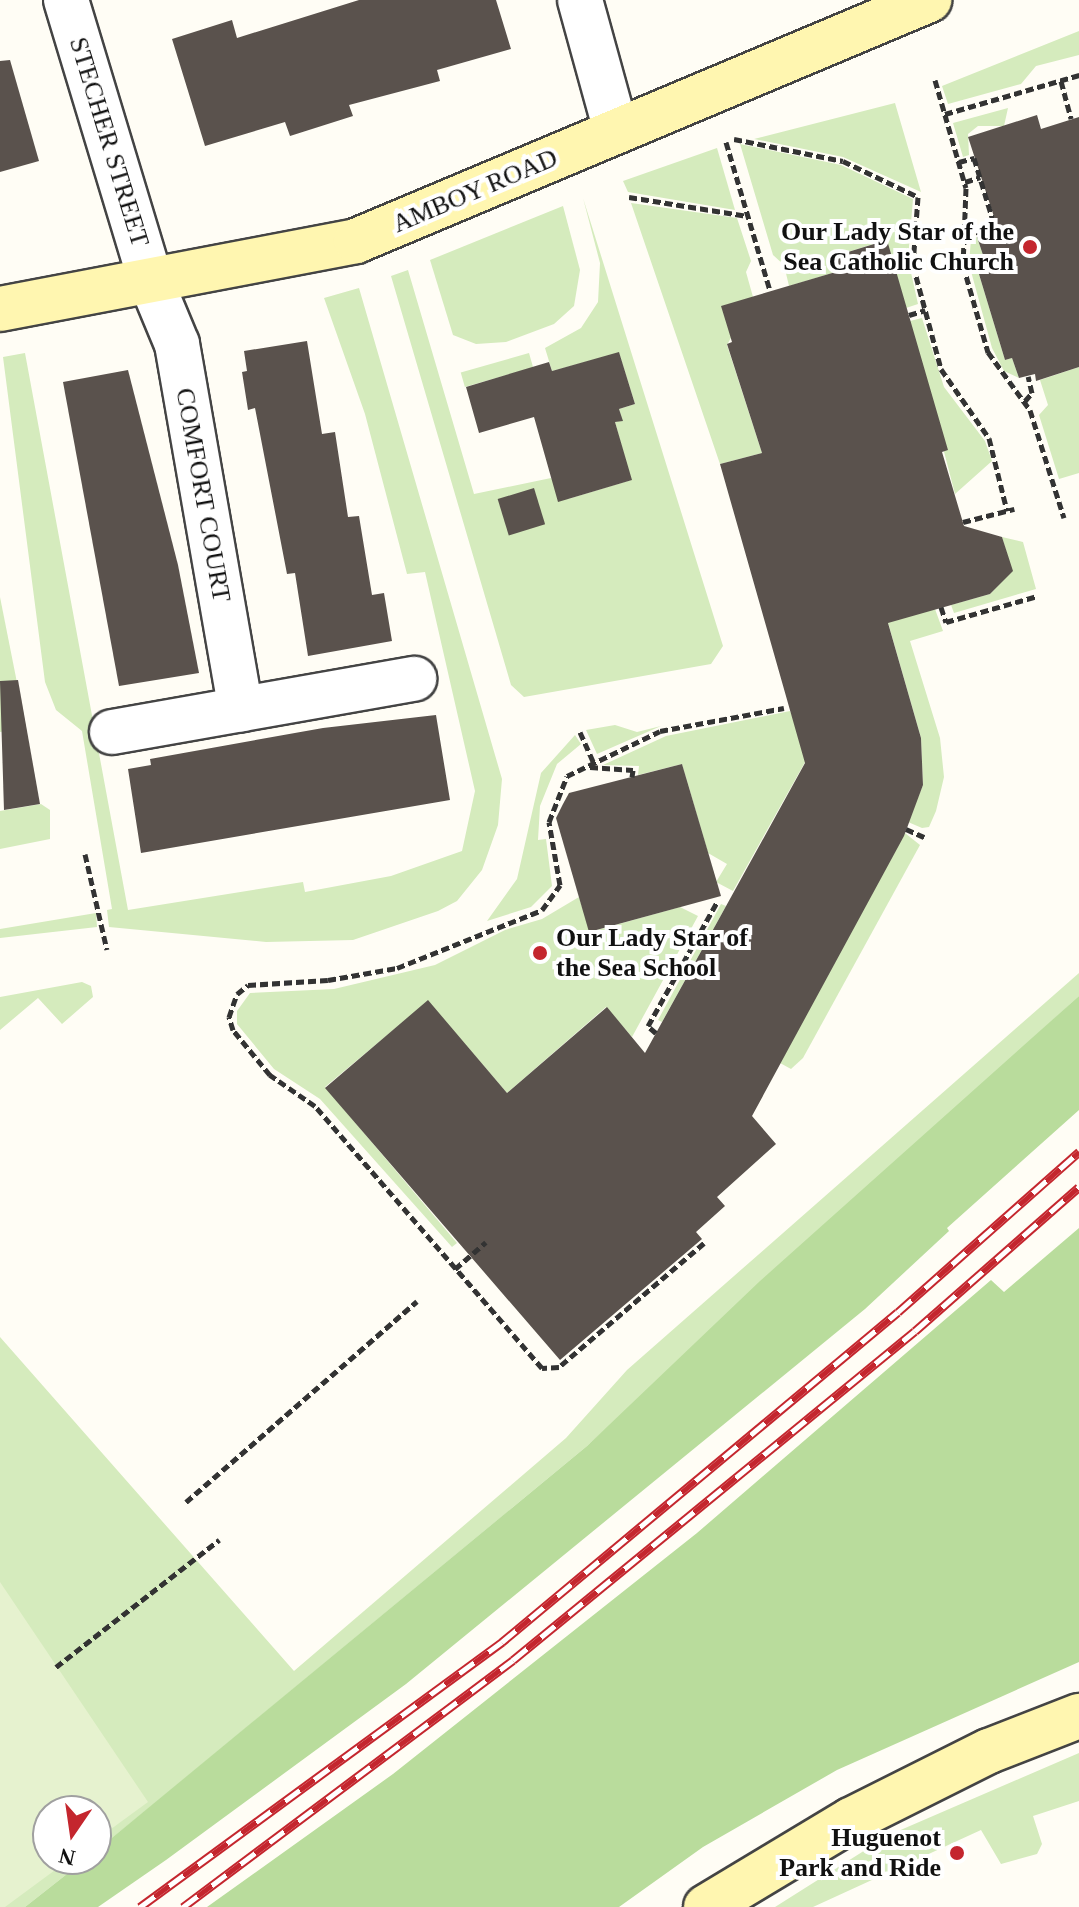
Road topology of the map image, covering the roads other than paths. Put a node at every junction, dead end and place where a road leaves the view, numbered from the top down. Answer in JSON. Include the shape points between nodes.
{"nodes":[{"id":1,"x":66,"y":0,"type":"edge"},
{"id":2,"x":580,"y":0,"type":"edge"},
{"id":3,"x":929,"y":0,"type":"edge"},
{"id":4,"x":616,"y":131,"type":"junction"},
{"id":5,"x":152,"y":284,"type":"junction"},
{"id":6,"x":0,"y":309,"type":"edge"},
{"id":7,"x":414,"y":679,"type":"dead end"},
{"id":8,"x":241,"y":709,"type":"junction"},
{"id":9,"x":112,"y":732,"type":"dead end"},
{"id":10,"x":1079,"y":1716,"type":"edge"},
{"id":11,"x":706,"y":1907,"type":"edge"}],
"edges":[{"from":1,"to":5,"type":"street","name":"STECHER STREET"},
{"from":2,"to":4,"type":"street"},
{"from":3,"to":4,"type":"main road","name":"AMBOY ROAD"},
{"from":4,"to":5,"type":"main road","name":"AMBOY ROAD","via":[[356,241]]},
{"from":5,"to":6,"type":"main road","name":"AMBOY ROAD"},
{"from":5,"to":8,"type":"street","name":"COMFORT COURT","via":[[177,344]]},
{"from":7,"to":8,"type":"street"},
{"from":8,"to":9,"type":"street"},
{"from":10,"to":11,"type":"main road","via":[[989,1751],[851,1820]]}]}
